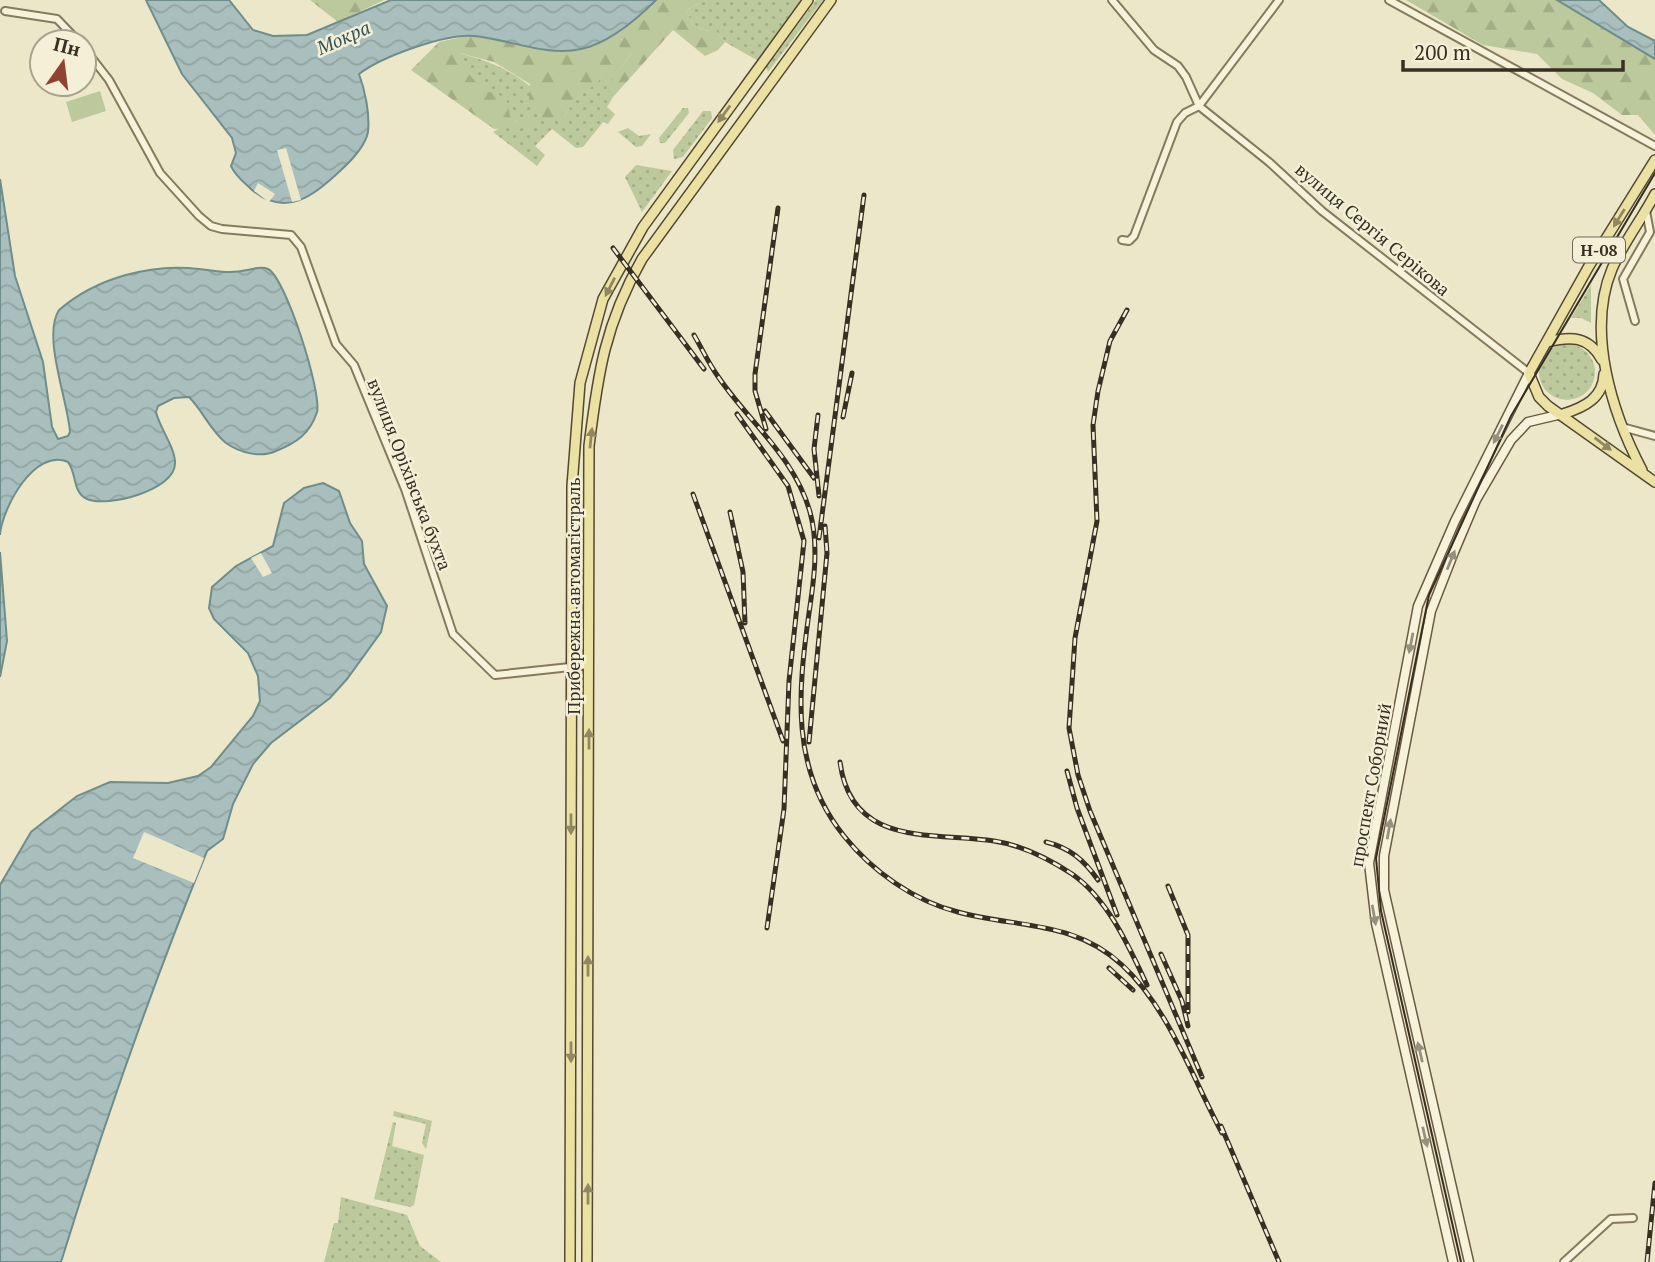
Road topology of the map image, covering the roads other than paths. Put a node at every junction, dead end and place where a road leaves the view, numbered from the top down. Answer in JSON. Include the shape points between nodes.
{"nodes":[{"id":1,"x":808,"y":0,"type":"edge"},
{"id":2,"x":831,"y":0,"type":"edge"},
{"id":3,"x":1112,"y":0,"type":"edge"},
{"id":4,"x":1279,"y":0,"type":"edge"},
{"id":5,"x":1389,"y":0,"type":"edge"},
{"id":6,"x":5,"y":11,"type":"dead end"},
{"id":7,"x":66,"y":28,"type":"edge"},
{"id":8,"x":762,"y":63,"type":"junction"},
{"id":9,"x":98,"y":66,"type":"edge"},
{"id":10,"x":776,"y":74,"type":"junction"},
{"id":11,"x":743,"y":88,"type":"junction"},
{"id":12,"x":757,"y":98,"type":"junction"},
{"id":13,"x":1199,"y":106,"type":"junction"},
{"id":14,"x":1655,"y":146,"type":"edge"},
{"id":15,"x":1655,"y":160,"type":"edge"},
{"id":16,"x":1655,"y":194,"type":"edge"},
{"id":17,"x":1646,"y":211,"type":"junction"},
{"id":18,"x":1122,"y":240,"type":"dead end"},
{"id":19,"x":1635,"y":321,"type":"dead end"},
{"id":20,"x":1547,"y":342,"type":"junction"},
{"id":21,"x":1603,"y":362,"type":"junction"},
{"id":22,"x":1530,"y":373,"type":"junction"},
{"id":23,"x":1563,"y":414,"type":"junction"},
{"id":24,"x":1622,"y":427,"type":"junction"},
{"id":25,"x":1655,"y":436,"type":"edge"},
{"id":26,"x":1644,"y":472,"type":"junction"},
{"id":27,"x":1655,"y":482,"type":"edge"},
{"id":28,"x":589,"y":665,"type":"junction"},
{"id":29,"x":572,"y":668,"type":"junction"},
{"id":30,"x":1384,"y":886,"type":"junction"},
{"id":31,"x":1370,"y":887,"type":"junction"},
{"id":32,"x":1633,"y":1218,"type":"dead end"},
{"id":33,"x":570,"y":1262,"type":"edge"},
{"id":34,"x":587,"y":1262,"type":"edge"},
{"id":35,"x":1453,"y":1262,"type":"edge"},
{"id":36,"x":1469,"y":1262,"type":"edge"},
{"id":37,"x":1564,"y":1262,"type":"edge"}],
"edges":[{"from":1,"to":8,"type":"main road","name":"Прибережна автомагістраль"},
{"from":2,"to":10,"type":"main road","name":"Прибережна автомагістраль"},
{"from":3,"to":13,"type":"street","via":[[1154,50],[1178,66]]},
{"from":4,"to":13,"type":"street"},
{"from":5,"to":14,"type":"street"},
{"from":6,"to":7,"type":"street","via":[[57,19]]},
{"from":8,"to":10,"type":"main road","via":[[763,73]]},
{"from":8,"to":11,"type":"main road","name":"Прибережна автомагістраль"},
{"from":9,"to":29,"type":"street","name":"вулиця Оріхівська бухта","via":[[160,173],[199,216],[222,229],[291,235],[301,247],[336,344],[354,365],[405,489],[453,634],[495,675]]},
{"from":10,"to":12,"type":"main road","name":"Прибережна автомагістраль"},
{"from":11,"to":12,"type":"main road","via":[[753,86]]},
{"from":11,"to":29,"type":"main road","name":"Прибережна автомагістраль","one_way":true,"via":[[643,227],[603,299],[592,331],[573,444]]},
{"from":28,"to":12,"type":"main road","name":"Прибережна автомагістраль","one_way":true,"via":[[589,446],[603,347],[642,259]]},
{"from":13,"to":18,"type":"street","via":[[1177,122],[1134,236]]},
{"from":13,"to":22,"type":"street","name":"вулиця Сергія Серікова","via":[[1341,227]]},
{"from":15,"to":20,"type":"main road","number":"Н-08","one_way":true},
{"from":16,"to":17,"type":"main road","number":"Н-08"},
{"from":17,"to":19,"type":"street","via":[[1650,232],[1623,279]]},
{"from":17,"to":21,"type":"main road","number":"Н-08","via":[[1606,284]]},
{"from":20,"to":21,"type":"main road","via":[[1573,337],[1596,350]]},
{"from":20,"to":22,"type":"main road","number":"Н-08"},
{"from":21,"to":23,"type":"main road","via":[[1600,392],[1590,404]]},
{"from":21,"to":24,"type":"main road","number":"Н-08"},
{"from":22,"to":23,"type":"main road","number":"Н-08","via":[[1538,397]]},
{"from":22,"to":31,"type":"main road","name":"проспект Соборний","one_way":true,"via":[[1418,606],[1371,849]]},
{"from":23,"to":26,"type":"main road","number":"Н-08","one_way":true},
{"from":30,"to":23,"type":"main road","name":"проспект Соборний","one_way":true,"via":[[1384,856],[1431,611],[1476,500],[1511,440],[1528,422]]},
{"from":24,"to":25,"type":"street"},
{"from":24,"to":26,"type":"main road","number":"Н-08"},
{"from":26,"to":27,"type":"main road","number":"Н-08"},
{"from":28,"to":29,"type":"street","name":"вулиця Оріхівська бухта"},
{"from":34,"to":28,"type":"main road","name":"Прибережна автомагістраль","one_way":true},
{"from":29,"to":33,"type":"main road","name":"Прибережна автомагістраль","one_way":true},
{"from":30,"to":31,"type":"main road"},
{"from":36,"to":30,"type":"main road","name":"проспект Соборний","one_way":true},
{"from":31,"to":35,"type":"main road","name":"проспект Соборний","one_way":true},
{"from":32,"to":37,"type":"street","via":[[1611,1219]]}]}
